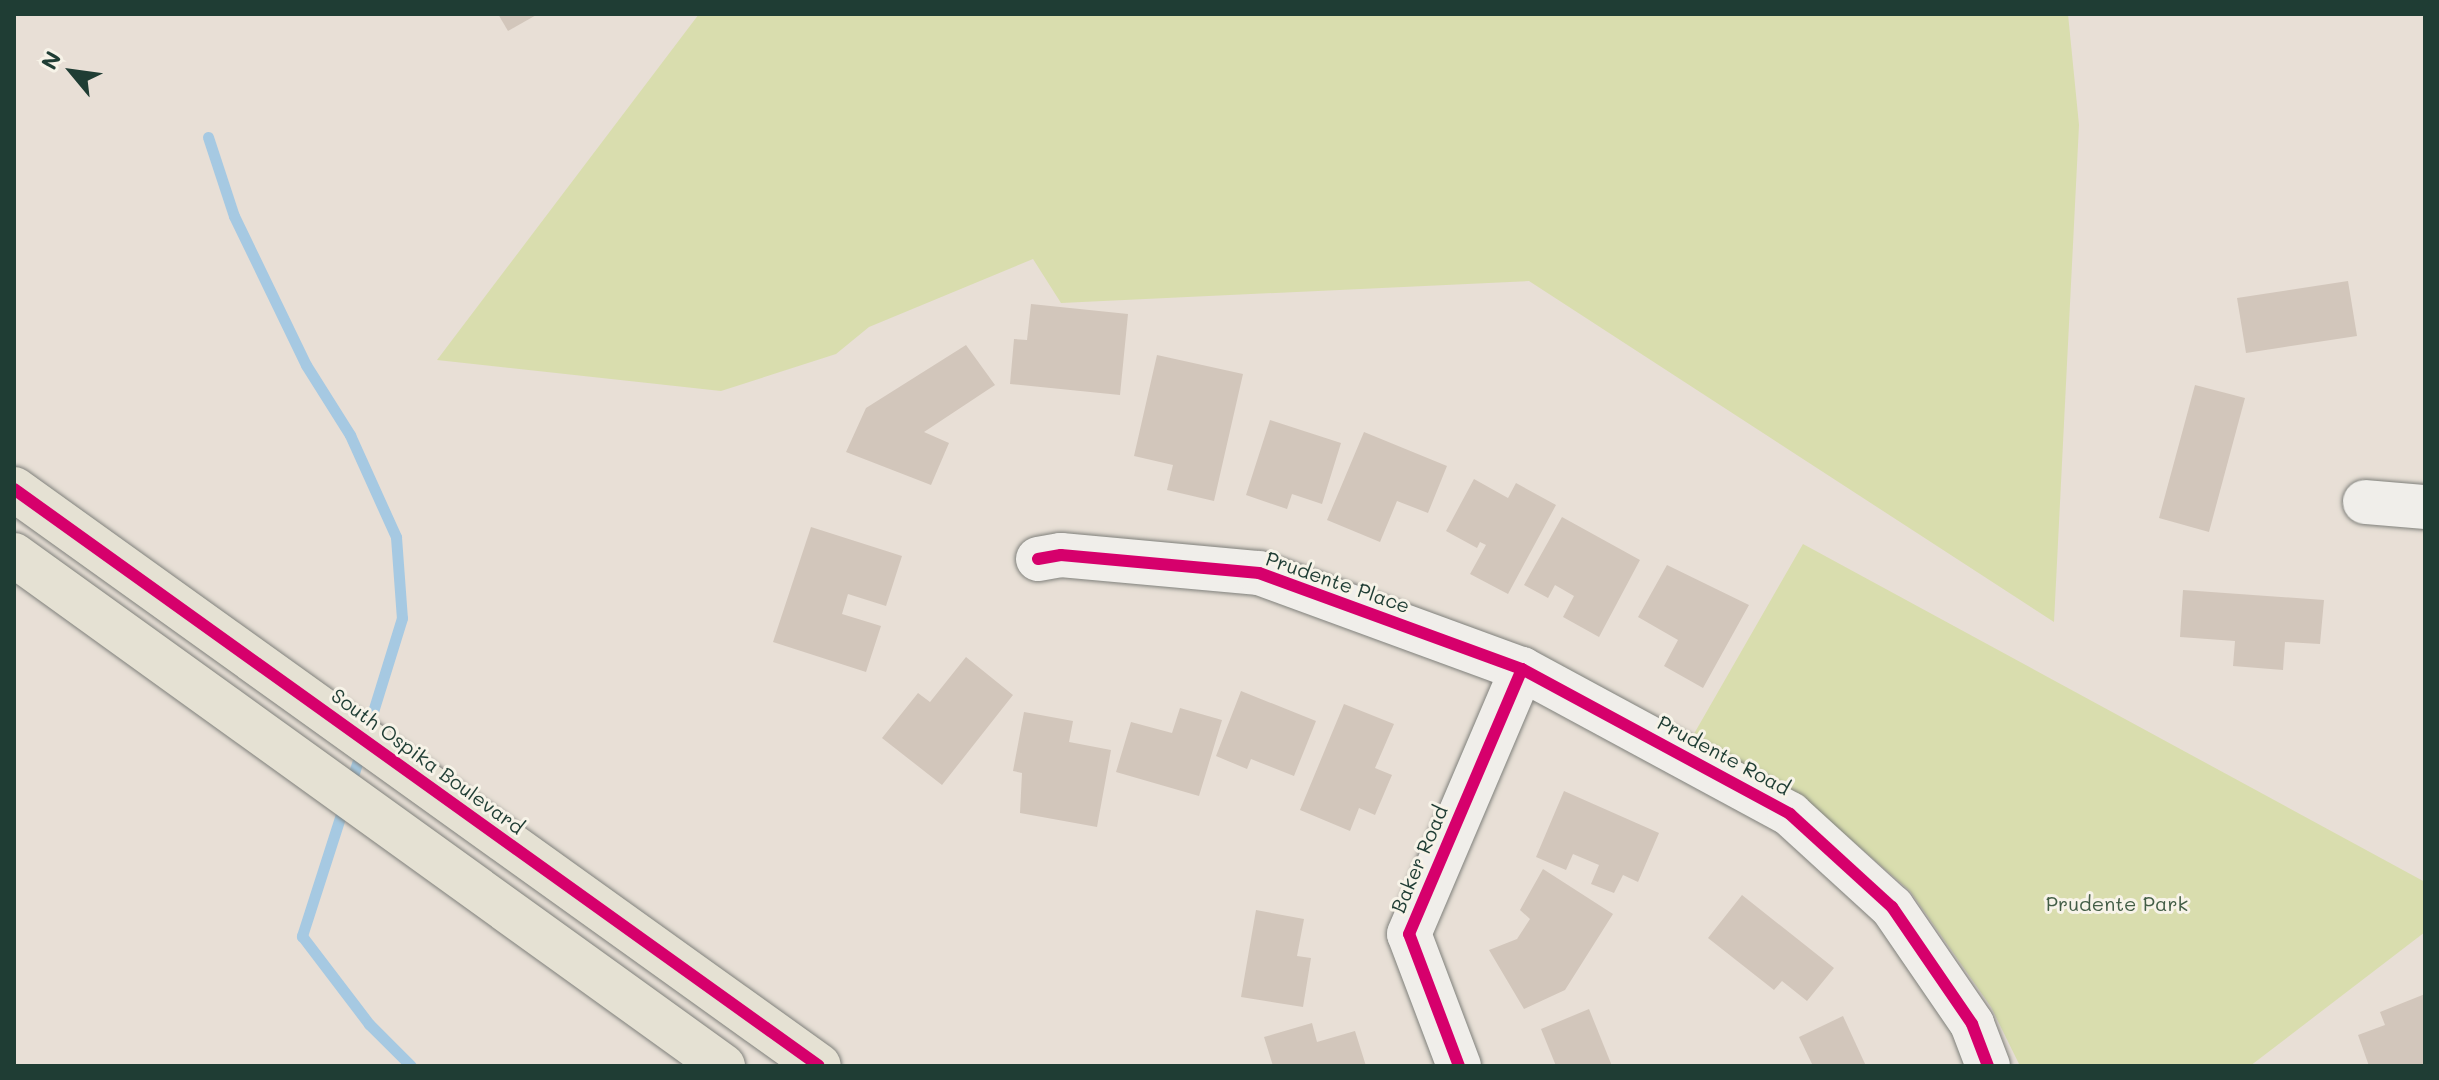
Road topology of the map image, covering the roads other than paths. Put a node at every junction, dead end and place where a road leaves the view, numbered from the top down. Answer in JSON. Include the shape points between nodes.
{"nodes":[{"id":1,"x":14,"y":489,"type":"edge"},
{"id":2,"x":2365,"y":502,"type":"dead end"},
{"id":3,"x":2425,"y":507,"type":"edge"},
{"id":4,"x":14,"y":555,"type":"edge"},
{"id":5,"x":1038,"y":559,"type":"dead end"},
{"id":6,"x":1522,"y":669,"type":"junction"},
{"id":7,"x":723,"y":1066,"type":"edge"},
{"id":8,"x":819,"y":1066,"type":"edge"},
{"id":9,"x":1459,"y":1066,"type":"edge"},
{"id":10,"x":1988,"y":1066,"type":"edge"}],
"edges":[{"from":1,"to":8,"type":"main road","name":"South Ospika Boulevard"},
{"from":2,"to":3,"type":"street"},
{"from":4,"to":7,"type":"main road"},
{"from":5,"to":6,"type":"street","name":"Prudente Place","via":[[1061,555],[1259,573]]},
{"from":6,"to":9,"type":"street","name":"Baker Road","via":[[1409,934]]},
{"from":6,"to":10,"type":"street","name":"Prudente Road","via":[[1790,814],[1892,907],[1972,1024]]}]}
